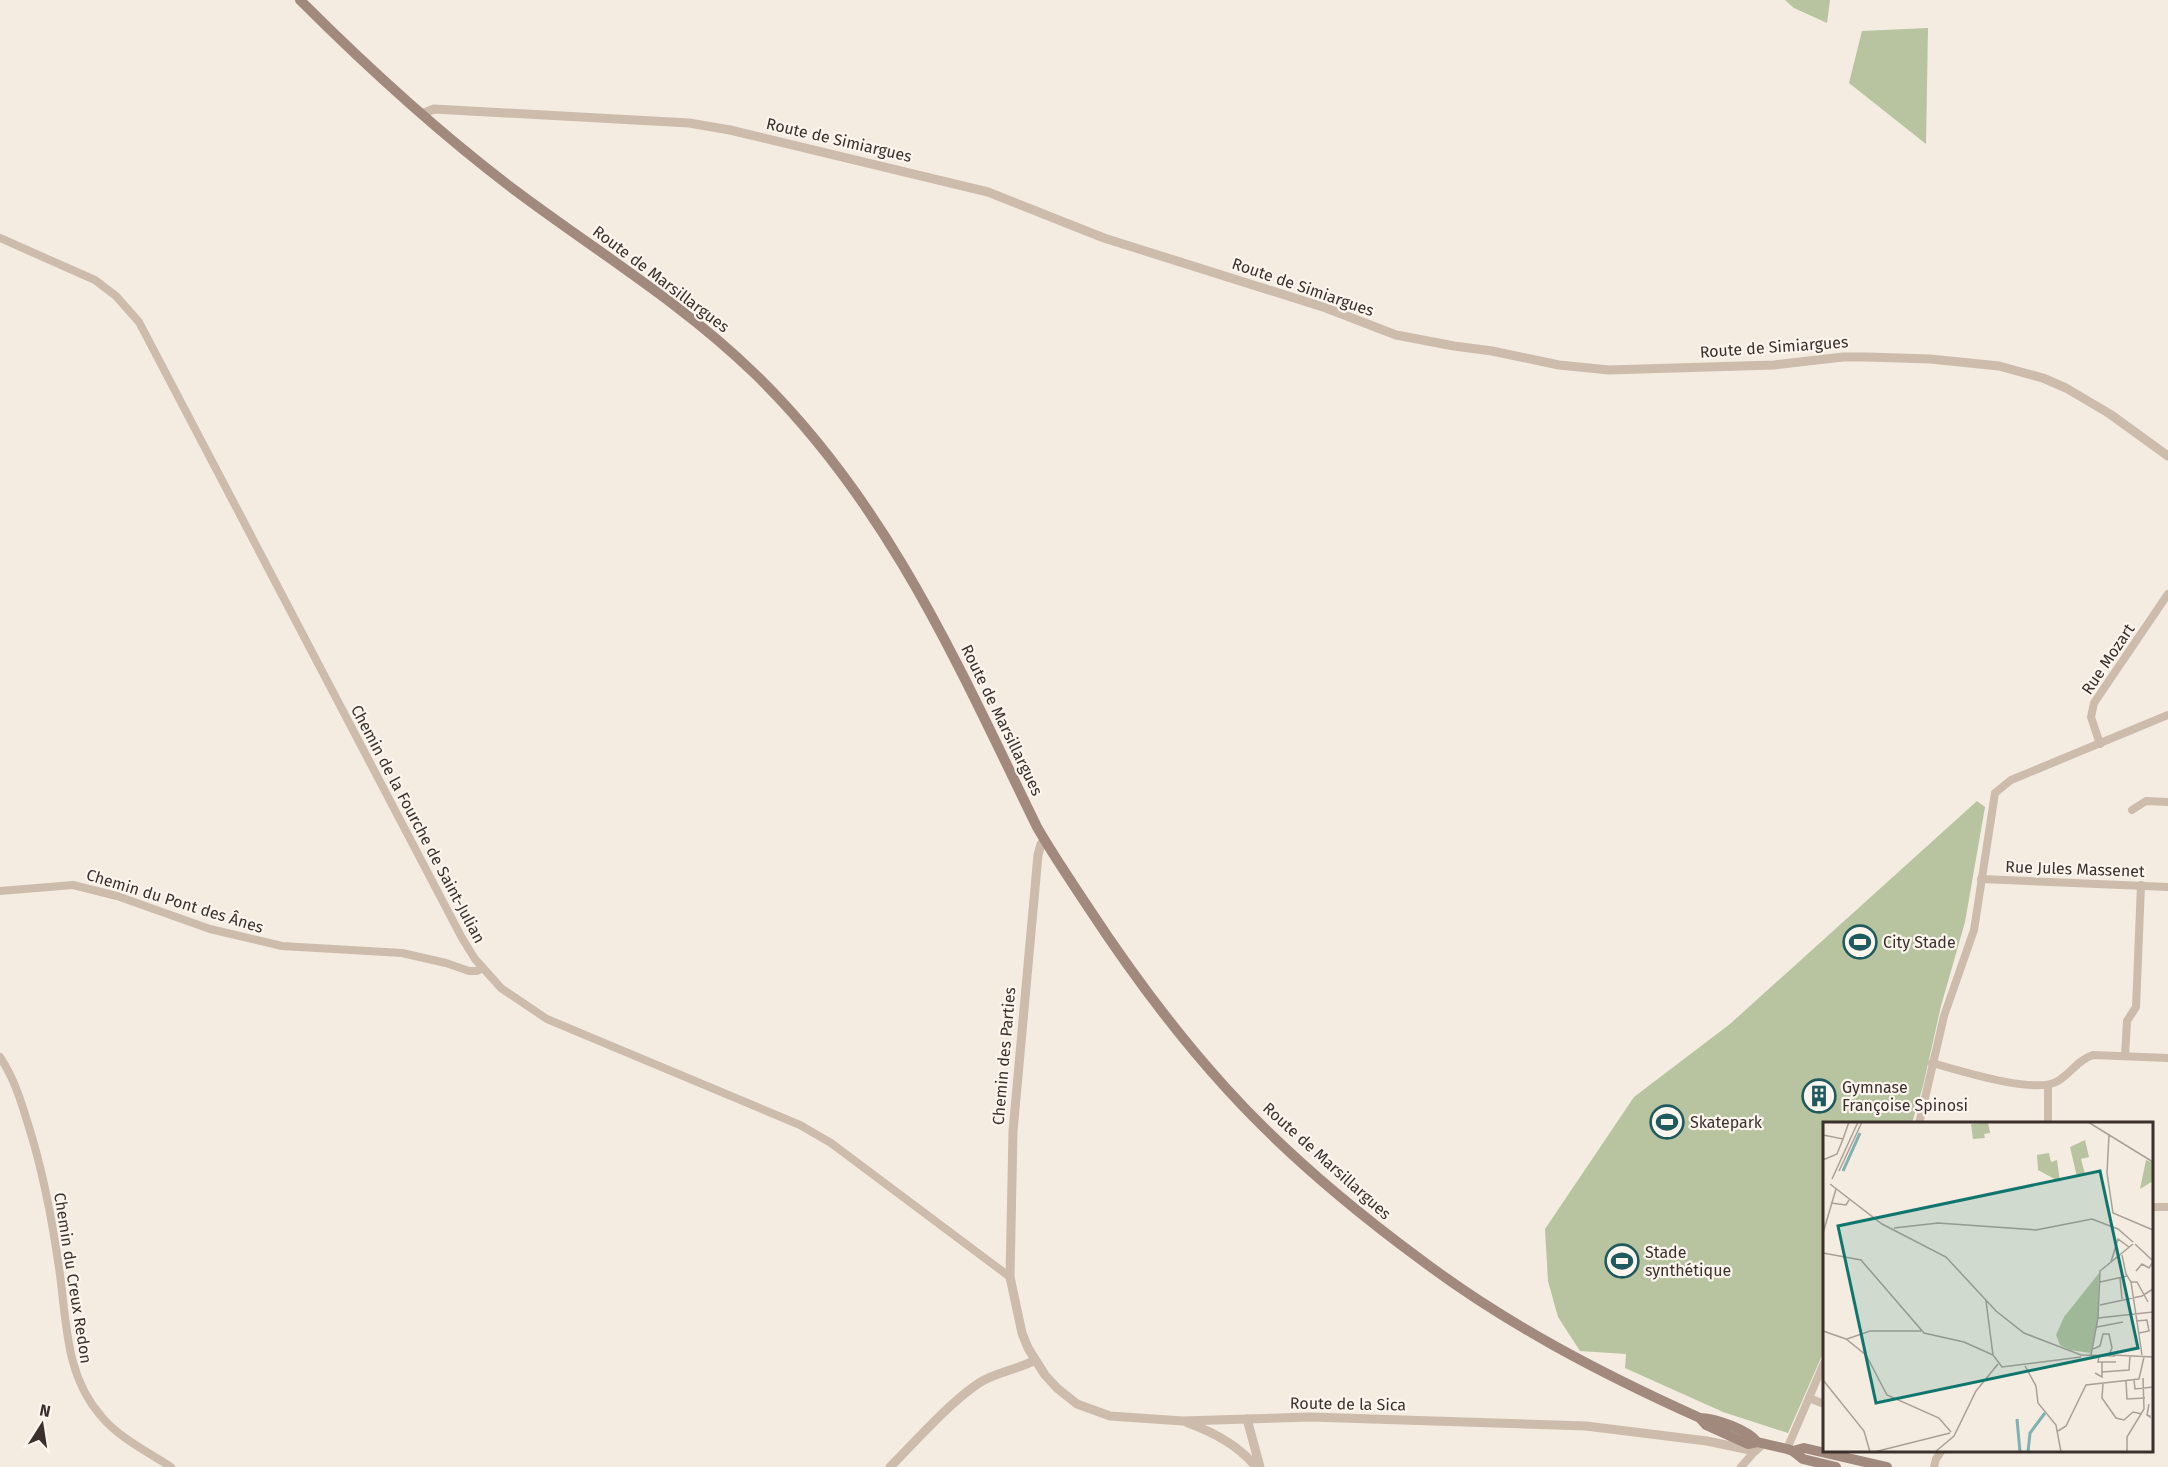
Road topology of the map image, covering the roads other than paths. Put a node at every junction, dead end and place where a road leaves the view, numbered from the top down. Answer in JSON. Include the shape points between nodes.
{"nodes":[{"id":1,"x":300,"y":0,"type":"edge"},
{"id":2,"x":422,"y":114,"type":"junction"},
{"id":3,"x":0,"y":238,"type":"edge"},
{"id":4,"x":2168,"y":456,"type":"edge"},
{"id":5,"x":2168,"y":594,"type":"edge"},
{"id":6,"x":2168,"y":715,"type":"edge"},
{"id":7,"x":2100,"y":744,"type":"junction"},
{"id":8,"x":2168,"y":801,"type":"edge"},
{"id":9,"x":2132,"y":810,"type":"dead end"},
{"id":10,"x":1045,"y":840,"type":"junction"},
{"id":11,"x":1981,"y":879,"type":"junction"},
{"id":12,"x":2141,"y":885,"type":"junction"},
{"id":13,"x":2168,"y":887,"type":"edge"},
{"id":14,"x":0,"y":891,"type":"edge"},
{"id":15,"x":483,"y":968,"type":"junction"},
{"id":16,"x":2125,"y":1056,"type":"junction"},
{"id":17,"x":0,"y":1058,"type":"edge"},
{"id":18,"x":2168,"y":1058,"type":"edge"},
{"id":19,"x":1932,"y":1063,"type":"junction"},
{"id":20,"x":2048,"y":1085,"type":"junction"},
{"id":21,"x":1918,"y":1122,"type":"edge"},
{"id":22,"x":2048,"y":1122,"type":"edge"},
{"id":23,"x":1010,"y":1277,"type":"junction"},
{"id":24,"x":1035,"y":1360,"type":"junction"},
{"id":25,"x":1823,"y":1365,"type":"edge"},
{"id":26,"x":1809,"y":1398,"type":"junction"},
{"id":27,"x":1823,"y":1404,"type":"edge"},
{"id":28,"x":1247,"y":1419,"type":"junction"},
{"id":29,"x":1183,"y":1421,"type":"junction"},
{"id":30,"x":1759,"y":1445,"type":"junction"},
{"id":31,"x":1790,"y":1450,"type":"junction"},
{"id":32,"x":1941,"y":1452,"type":"edge"},
{"id":33,"x":1847,"y":1462,"type":"edge"},
{"id":34,"x":171,"y":1467,"type":"edge"},
{"id":35,"x":890,"y":1467,"type":"edge"},
{"id":36,"x":1258,"y":1467,"type":"edge"},
{"id":37,"x":1741,"y":1467,"type":"edge"},
{"id":38,"x":1836,"y":1467,"type":"edge"},
{"id":39,"x":1887,"y":1467,"type":"edge"},
{"id":40,"x":1934,"y":1467,"type":"edge"}],
"edges":[{"from":1,"to":2,"type":"main road","name":"Route de Marsillargues"},
{"from":2,"to":4,"type":"street","name":"Route de Simiargues","via":[[435,109],[716,127],[968,186],[1110,240],[1326,308],[1396,335],[1558,365],[1654,369],[1867,357],[1930,358],[2019,370],[2091,401]]},
{"from":2,"to":10,"type":"main road","name":"Route de Marsillargues","via":[[514,189],[708,332],[756,374],[799,421],[858,494],[900,556]]},
{"from":3,"to":15,"type":"street","name":"Chemin de la Fourche de Saint-Julian","via":[[95,280],[139,322],[462,938]]},
{"from":5,"to":7,"type":"street","name":"Rue Mozart","via":[[2094,703],[2091,717]]},
{"from":6,"to":7,"type":"street"},
{"from":7,"to":11,"type":"street","via":[[2011,780],[1995,793]]},
{"from":8,"to":9,"type":"street","via":[[2146,801]]},
{"from":10,"to":23,"type":"street","name":"Chemin des Parties","via":[[1038,855],[1013,1131]]},
{"from":10,"to":30,"type":"main road","name":"Route de Marsillargues","via":[[1109,940],[1227,1089],[1293,1155],[1362,1214],[1420,1260],[1560,1349],[1700,1418],[1706,1425]]},
{"from":11,"to":12,"type":"street","name":"Rue Jules Massenet"},
{"from":11,"to":19,"type":"street","via":[[1974,930]]},
{"from":12,"to":13,"type":"street","name":"Rue Jules Massenet"},
{"from":12,"to":16,"type":"street","via":[[2136,1007],[2127,1021]]},
{"from":14,"to":15,"type":"street","name":"Chemin du Pont des Ânes","via":[[73,885],[210,929],[272,944],[402,953],[469,971]]},
{"from":15,"to":23,"type":"street","name":"Chemin de la Fourche de Saint-Julian","via":[[501,988],[546,1018],[800,1125],[831,1143]]},
{"from":16,"to":18,"type":"street"},
{"from":16,"to":20,"type":"street","via":[[2084,1058]]},
{"from":17,"to":34,"type":"street","name":"Chemin du Creux Redon","via":[[19,1094],[40,1161],[70,1359],[77,1380],[101,1417]]},
{"from":19,"to":20,"type":"street","via":[[2007,1082]]},
{"from":19,"to":21,"type":"street"},
{"from":20,"to":22,"type":"street"},
{"from":23,"to":24,"type":"street","name":"Route de la Sica","via":[[1022,1333]]},
{"from":24,"to":29,"type":"street","name":"Route de la Sica","via":[[1057,1388],[1091,1410],[1110,1416]]},
{"from":24,"to":35,"type":"street","via":[[979,1383]]},
{"from":25,"to":26,"type":"street"},
{"from":26,"to":27,"type":"street"},
{"from":26,"to":31,"type":"street"},
{"from":28,"to":29,"type":"street","name":"Route de la Sica"},
{"from":28,"to":30,"type":"street","name":"Route de la Sica","via":[[1311,1417],[1586,1426]]},
{"from":28,"to":36,"type":"street"},
{"from":29,"to":36,"type":"street","via":[[1207,1430]]},
{"from":30,"to":31,"type":"main road","name":"Route de Marsillargues"},
{"from":30,"to":37,"type":"street"},
{"from":31,"to":33,"type":"main road","via":[[1804,1448]]},
{"from":31,"to":38,"type":"main road","via":[[1803,1459]]},
{"from":32,"to":40,"type":"street"},
{"from":33,"to":39,"type":"main road"}]}
